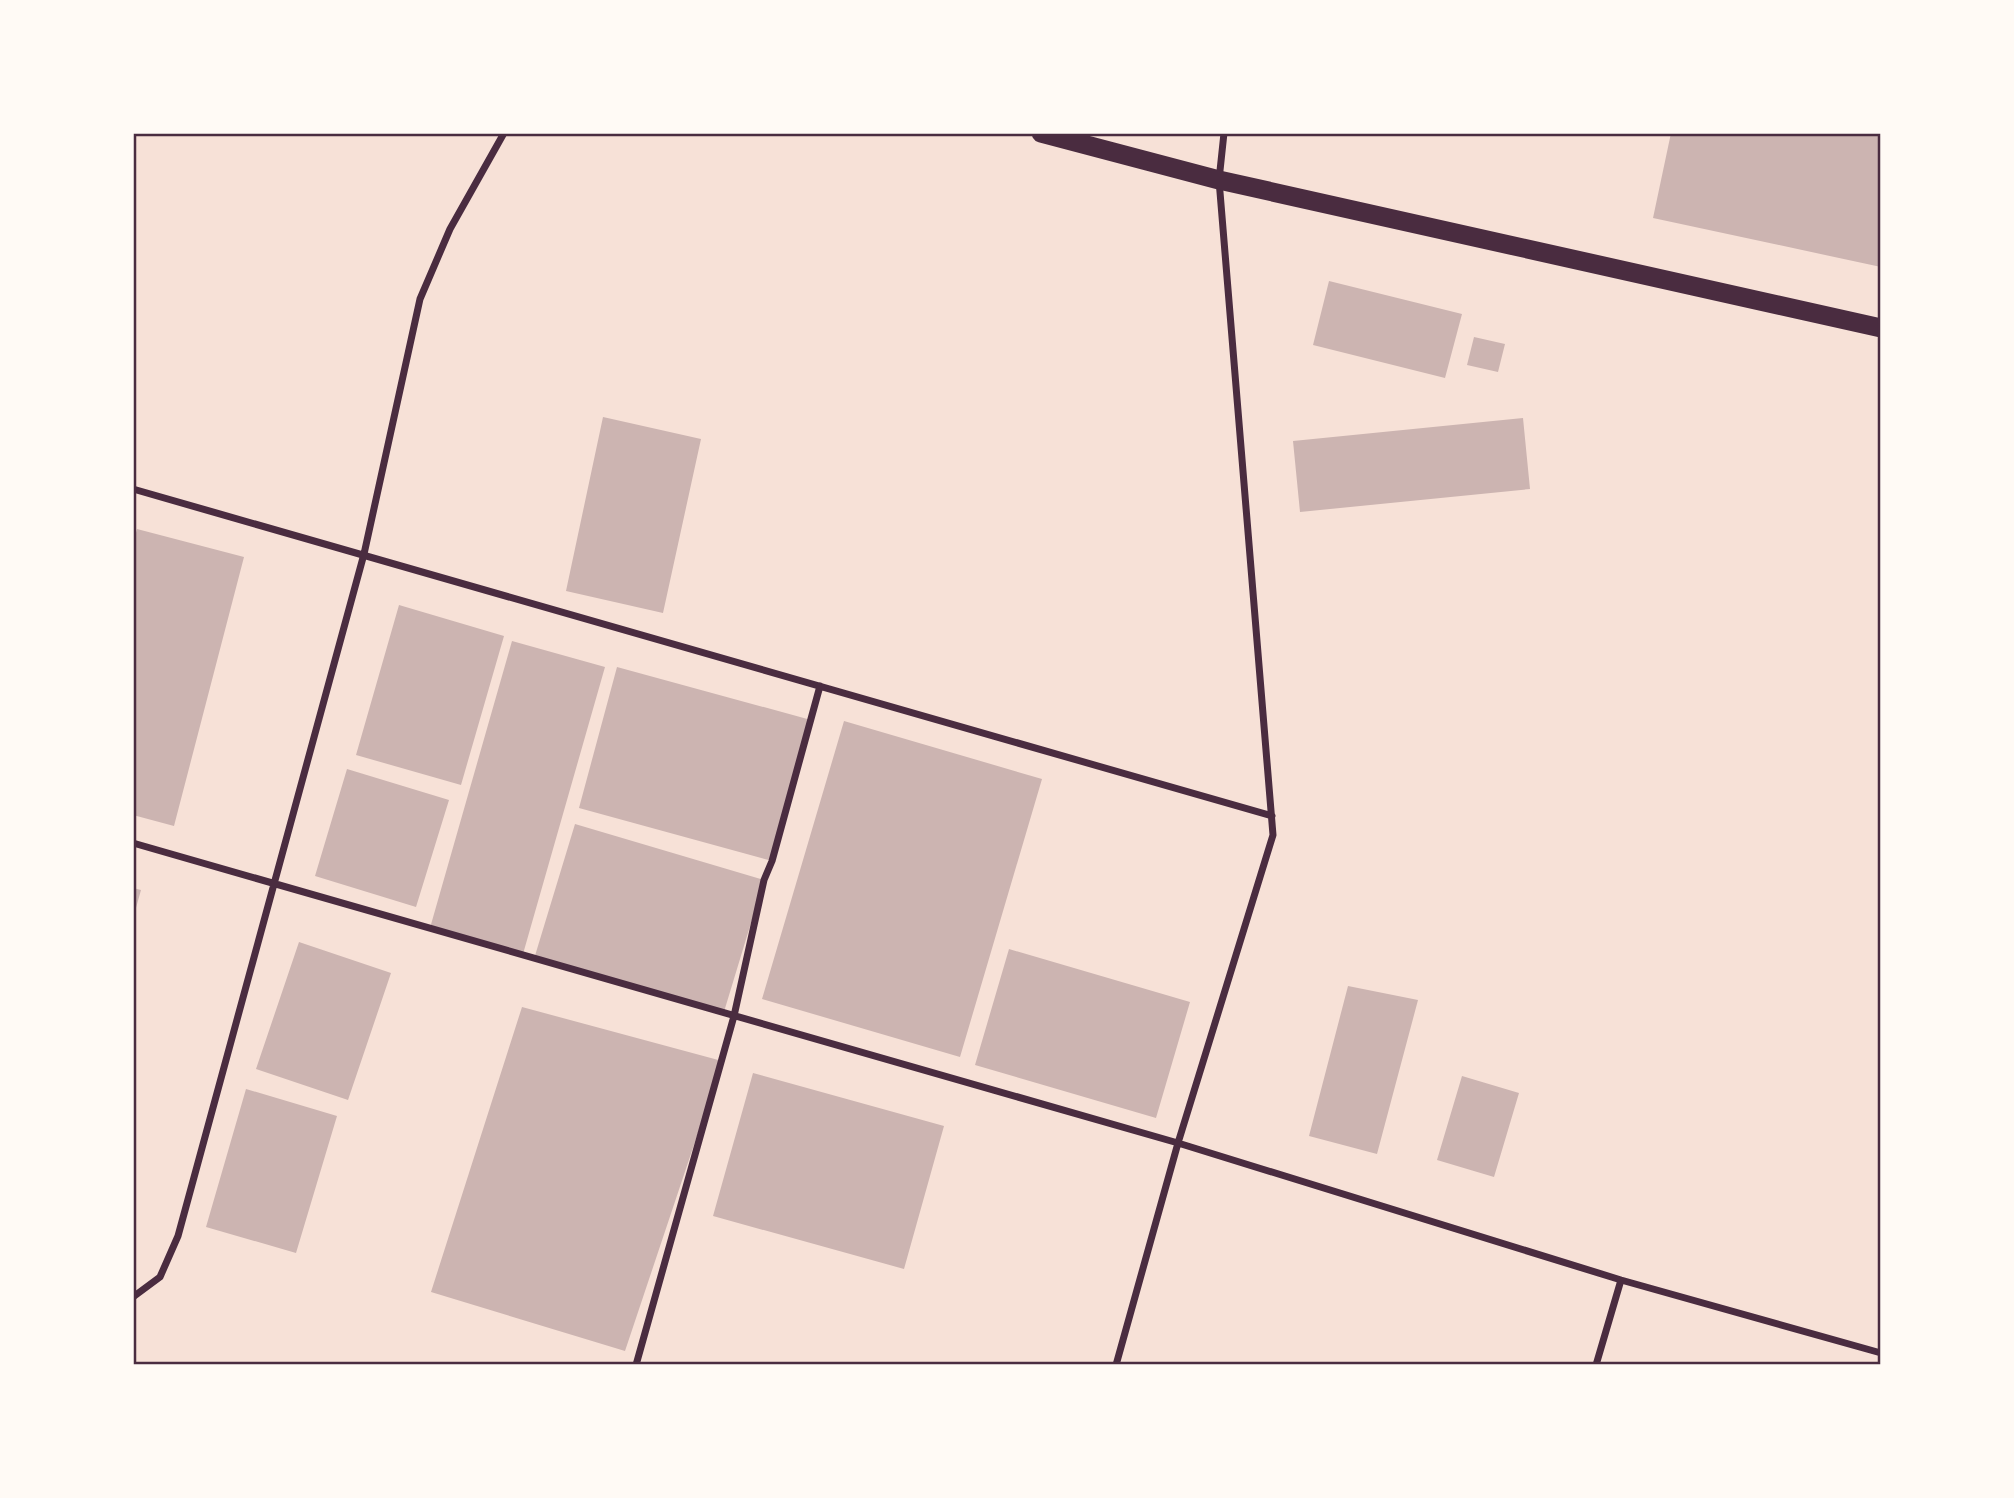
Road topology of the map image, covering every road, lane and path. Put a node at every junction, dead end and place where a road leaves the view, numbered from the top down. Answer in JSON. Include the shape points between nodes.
{"nodes":[{"id":1,"x":504,"y":133,"type":"edge"},
{"id":2,"x":1041,"y":133,"type":"edge"},
{"id":3,"x":1224,"y":133,"type":"edge"},
{"id":4,"x":1219,"y":180,"type":"junction"},
{"id":5,"x":1881,"y":328,"type":"edge"},
{"id":6,"x":133,"y":489,"type":"edge"},
{"id":7,"x":364,"y":554,"type":"junction"},
{"id":8,"x":820,"y":686,"type":"junction"},
{"id":9,"x":1272,"y":816,"type":"junction"},
{"id":10,"x":133,"y":843,"type":"edge"},
{"id":11,"x":274,"y":884,"type":"junction"},
{"id":12,"x":734,"y":1016,"type":"junction"},
{"id":13,"x":1178,"y":1143,"type":"junction"},
{"id":14,"x":1622,"y":1280,"type":"junction"},
{"id":15,"x":133,"y":1297,"type":"edge"},
{"id":16,"x":1881,"y":1353,"type":"edge"},
{"id":17,"x":636,"y":1365,"type":"edge"},
{"id":18,"x":1116,"y":1365,"type":"edge"},
{"id":19,"x":1596,"y":1365,"type":"edge"}],
"edges":[{"from":1,"to":7,"type":"street","via":[[450,229],[420,299]]},
{"from":2,"to":4,"type":"highway"},
{"from":3,"to":4,"type":"street"},
{"from":4,"to":5,"type":"highway"},
{"from":4,"to":9,"type":"street"},
{"from":6,"to":7,"type":"street"},
{"from":7,"to":8,"type":"street"},
{"from":7,"to":11,"type":"street"},
{"from":8,"to":9,"type":"street"},
{"from":8,"to":12,"type":"street","via":[[764,880]]},
{"from":9,"to":13,"type":"street","via":[[1273,835]]},
{"from":10,"to":11,"type":"street"},
{"from":11,"to":12,"type":"street"},
{"from":11,"to":15,"type":"street","via":[[178,1236],[160,1277]]},
{"from":12,"to":13,"type":"street"},
{"from":12,"to":17,"type":"street"},
{"from":13,"to":14,"type":"street"},
{"from":13,"to":18,"type":"street"},
{"from":14,"to":16,"type":"street"},
{"from":14,"to":19,"type":"street"}]}
